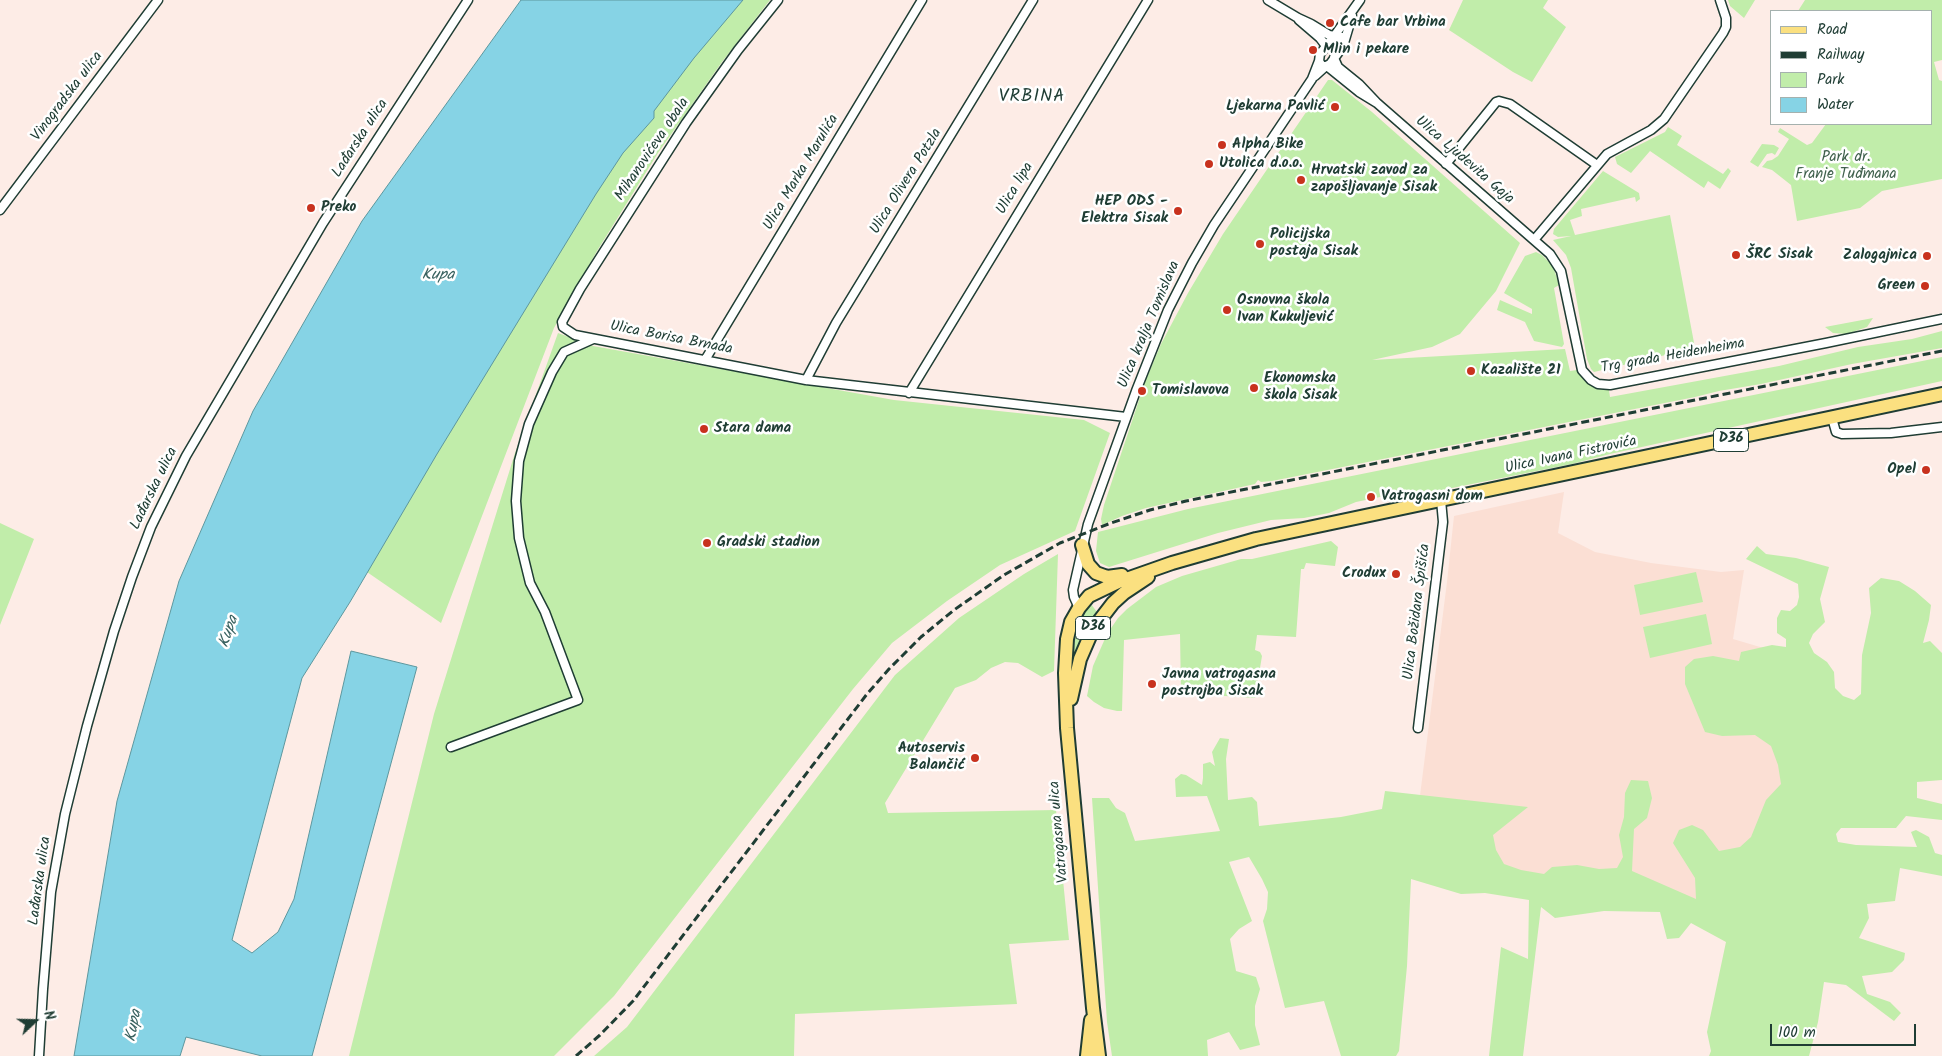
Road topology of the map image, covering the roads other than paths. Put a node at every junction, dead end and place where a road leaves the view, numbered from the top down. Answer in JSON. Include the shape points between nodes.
{"nodes":[{"id":1,"x":158,"y":0,"type":"edge"},
{"id":2,"x":468,"y":0,"type":"edge"},
{"id":3,"x":778,"y":0,"type":"edge"},
{"id":4,"x":922,"y":0,"type":"edge"},
{"id":5,"x":1033,"y":0,"type":"edge"},
{"id":6,"x":1148,"y":0,"type":"edge"},
{"id":7,"x":1268,"y":0,"type":"edge"},
{"id":8,"x":1360,"y":0,"type":"edge"},
{"id":9,"x":1720,"y":0,"type":"edge"},
{"id":10,"x":1354,"y":9,"type":"junction"},
{"id":11,"x":1298,"y":18,"type":"junction"},
{"id":12,"x":1334,"y":35,"type":"junction"},
{"id":13,"x":1344,"y":43,"type":"junction"},
{"id":14,"x":1326,"y":46,"type":"junction"},
{"id":15,"x":1334,"y":58,"type":"junction"},
{"id":16,"x":1319,"y":61,"type":"junction"},
{"id":17,"x":1326,"y":66,"type":"junction"},
{"id":18,"x":1312,"y":79,"type":"junction"},
{"id":19,"x":1377,"y":103,"type":"junction"},
{"id":20,"x":1446,"y":164,"type":"junction"},
{"id":21,"x":1597,"y":165,"type":"junction"},
{"id":22,"x":0,"y":210,"type":"edge"},
{"id":23,"x":1534,"y":240,"type":"junction"},
{"id":24,"x":1942,"y":319,"type":"edge"},
{"id":25,"x":595,"y":338,"type":"junction"},
{"id":26,"x":704,"y":360,"type":"junction"},
{"id":27,"x":806,"y":380,"type":"junction"},
{"id":28,"x":908,"y":393,"type":"junction"},
{"id":29,"x":1942,"y":394,"type":"edge"},
{"id":30,"x":1126,"y":417,"type":"junction"},
{"id":31,"x":1832,"y":418,"type":"junction"},
{"id":32,"x":1942,"y":427,"type":"edge"},
{"id":33,"x":1441,"y":500,"type":"junction"},
{"id":34,"x":1082,"y":545,"type":"junction"},
{"id":35,"x":1172,"y":563,"type":"junction"},
{"id":36,"x":1139,"y":574,"type":"junction"},
{"id":37,"x":1079,"y":608,"type":"junction"},
{"id":38,"x":1067,"y":728,"type":"junction"},
{"id":39,"x":1418,"y":728,"type":"dead end"},
{"id":40,"x":451,"y":747,"type":"dead end"},
{"id":41,"x":1093,"y":1008,"type":"junction"},
{"id":42,"x":39,"y":1056,"type":"edge"},
{"id":43,"x":1087,"y":1056,"type":"edge"},
{"id":44,"x":1099,"y":1056,"type":"edge"}],
"edges":[{"from":1,"to":22,"type":"street","name":"Vinogradska ulica"},
{"from":2,"to":42,"type":"street","name":"Lađarska ulica","via":[[323,223],[186,456],[151,527],[114,631],[64,814],[52,892]]},
{"from":3,"to":25,"type":"street","name":"Mihanovićeva obala","via":[[686,123],[615,232],[562,322],[575,335]]},
{"from":4,"to":26,"type":"street","name":"Ulica Marka Marulića"},
{"from":5,"to":27,"type":"street","name":"Ulica Olivera Potzla","via":[[836,323]]},
{"from":6,"to":28,"type":"street","name":"Ulica lipa"},
{"from":7,"to":11,"type":"street"},
{"from":8,"to":10,"type":"street"},
{"from":9,"to":21,"type":"street","via":[[1726,27],[1664,119],[1607,154]]},
{"from":10,"to":12,"type":"street"},
{"from":10,"to":13,"type":"street"},
{"from":11,"to":12,"type":"street"},
{"from":11,"to":14,"type":"street"},
{"from":12,"to":13,"type":"street","via":[[1342,37]]},
{"from":12,"to":14,"type":"street","name":"Ulica kralja Tomislava"},
{"from":13,"to":15,"type":"street","name":"Ulica kralja Tomislava"},
{"from":14,"to":16,"type":"street","name":"Ulica kralja Tomislava"},
{"from":15,"to":17,"type":"street","name":"Ulica kralja Tomislava"},
{"from":15,"to":19,"type":"street","name":"Ulica Ljudevita Gaja","via":[[1338,67]]},
{"from":16,"to":17,"type":"street","name":"Ulica Ljudevita Gaja"},
{"from":16,"to":18,"type":"street","name":"Ulica kralja Tomislava"},
{"from":17,"to":18,"type":"street","name":"Ulica kralja Tomislava"},
{"from":17,"to":19,"type":"street","name":"Ulica Ljudevita Gaja"},
{"from":18,"to":30,"type":"street","name":"Ulica kralja Tomislava","via":[[1192,263],[1168,310]]},
{"from":19,"to":20,"type":"street","name":"Ulica Ljudevita Gaja"},
{"from":20,"to":21,"type":"street","via":[[1500,101],[1510,104]]},
{"from":20,"to":23,"type":"street","name":"Ulica Ljudevita Gaja"},
{"from":21,"to":23,"type":"street"},
{"from":23,"to":24,"type":"street","name":"Trg grada Heidenheima","via":[[1550,254],[1561,272],[1580,364],[1586,376],[1598,384],[1610,385]]},
{"from":25,"to":26,"type":"street","name":"Ulica Borisa Brnada"},
{"from":25,"to":40,"type":"street","name":"Ulica Borisa Brnada","via":[[564,352],[552,372],[519,461],[516,501],[519,538],[530,583],[546,612],[578,700]]},
{"from":26,"to":27,"type":"street","name":"Ulica Borisa Brnada"},
{"from":27,"to":28,"type":"street","name":"Ulica Borisa Brnada"},
{"from":28,"to":30,"type":"street","name":"Ulica Borisa Brnada"},
{"from":29,"to":31,"type":"main road","name":"Ulica Ivana Fistrovića","number":"D36"},
{"from":30,"to":34,"type":"street","name":"Ulica kralja Tomislava"},
{"from":31,"to":32,"type":"street","via":[[1836,432],[1842,434]]},
{"from":31,"to":33,"type":"main road","name":"Ulica Ivana Fistrovića","number":"D36"},
{"from":33,"to":35,"type":"main road","name":"Ulica Ivana Fistrovića","number":"D36","via":[[1256,539]]},
{"from":33,"to":39,"type":"street","name":"Ulica Božidara Špišića","via":[[1443,522]]},
{"from":34,"to":36,"type":"main road","via":[[1088,564],[1101,576]]},
{"from":34,"to":37,"type":"street","name":"Ulica kralja Tomislava","via":[[1073,590]]},
{"from":35,"to":36,"type":"main road","number":"D36"},
{"from":35,"to":38,"type":"main road","number":"D36","via":[[1124,593],[1093,628],[1080,659]]},
{"from":36,"to":37,"type":"main road","number":"D36","via":[[1101,589],[1089,596]]},
{"from":37,"to":38,"type":"main road","name":"Vatrogasna ulica","number":"D36","via":[[1071,622],[1068,638],[1065,673]]},
{"from":38,"to":41,"type":"main road","name":"Vatrogasna ulica","number":"D36"},
{"from":41,"to":43,"type":"main road"},
{"from":41,"to":44,"type":"main road","name":"Vatrogasna ulica","number":"D36"}]}
